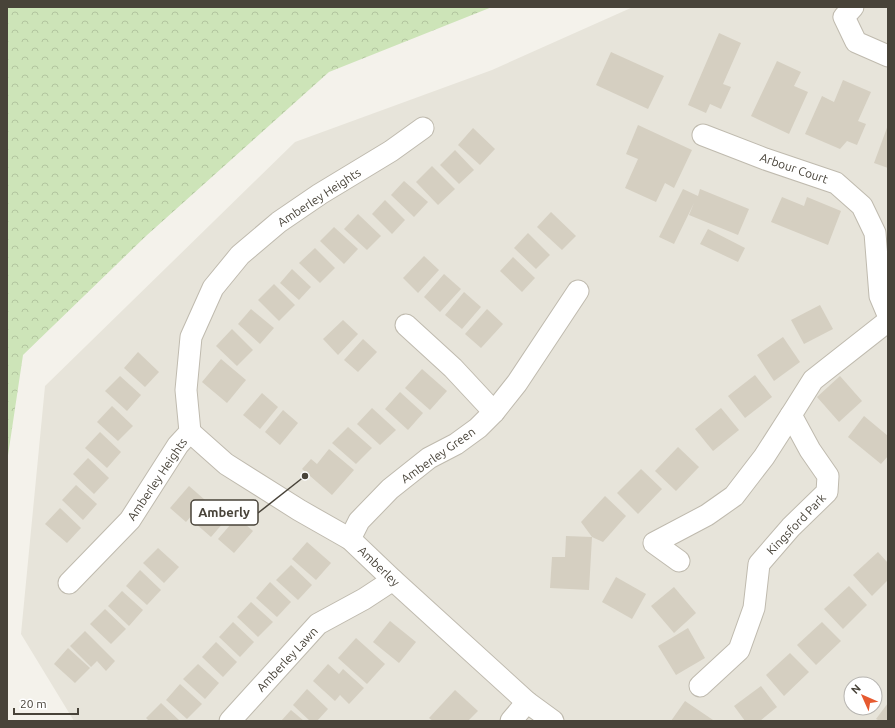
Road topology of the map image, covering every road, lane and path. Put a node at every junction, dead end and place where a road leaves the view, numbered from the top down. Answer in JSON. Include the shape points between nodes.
{"nodes":[{"id":1,"x":849,"y":12,"type":"edge"},
{"id":2,"x":888,"y":56,"type":"edge"},
{"id":3,"x":423,"y":128,"type":"dead end"},
{"id":4,"x":702,"y":135,"type":"dead end"},
{"id":5,"x":578,"y":291,"type":"dead end"},
{"id":6,"x":888,"y":314,"type":"edge"},
{"id":7,"x":888,"y":322,"type":"edge"},
{"id":8,"x":406,"y":325,"type":"dead end"},
{"id":9,"x":494,"y":412,"type":"junction"},
{"id":10,"x":791,"y":415,"type":"junction"},
{"id":11,"x":190,"y":432,"type":"junction"},
{"id":12,"x":350,"y":538,"type":"junction"},
{"id":13,"x":680,"y":561,"type":"dead end"},
{"id":14,"x":393,"y":580,"type":"junction"},
{"id":15,"x":69,"y":583,"type":"dead end"},
{"id":16,"x":700,"y":686,"type":"dead end"},
{"id":17,"x":527,"y":702,"type":"junction"},
{"id":18,"x":230,"y":721,"type":"edge"},
{"id":19,"x":511,"y":721,"type":"edge"},
{"id":20,"x":553,"y":721,"type":"edge"}],
"edges":[{"from":1,"to":2,"type":"street","via":[[856,42]]},
{"from":3,"to":11,"type":"street","name":"Amberley Heights","via":[[279,222],[243,253],[212,288],[191,337],[186,390]]},
{"from":4,"to":6,"type":"street","name":"Arbour Court","via":[[836,183],[862,206],[875,233],[880,296]]},
{"from":5,"to":9,"type":"street","name":"Amberley Green","via":[[517,384]]},
{"from":7,"to":10,"type":"street","via":[[813,380]]},
{"from":8,"to":9,"type":"street","via":[[453,368]]},
{"from":9,"to":12,"type":"street","name":"Amberley Green","via":[[478,428],[456,444],[428,458],[390,489],[359,520]]},
{"from":10,"to":13,"type":"street","via":[[764,457],[734,496],[707,515],[654,543]]},
{"from":10,"to":16,"type":"street","name":"Kingsford Park","via":[[828,476],[827,492],[793,525],[759,564],[754,608],[739,650]]},
{"from":11,"to":12,"type":"street","name":"Amberley","via":[[226,464],[299,510]]},
{"from":11,"to":15,"type":"street","name":"Amberley Heights","via":[[178,445],[130,520]]},
{"from":12,"to":14,"type":"street","name":"Amberley"},
{"from":14,"to":17,"type":"street","name":"Amberley"},
{"from":14,"to":18,"type":"street","name":"Amberley Lawn","via":[[318,624]]},
{"from":17,"to":19,"type":"street"},
{"from":17,"to":20,"type":"street","name":"Amberley"}]}
